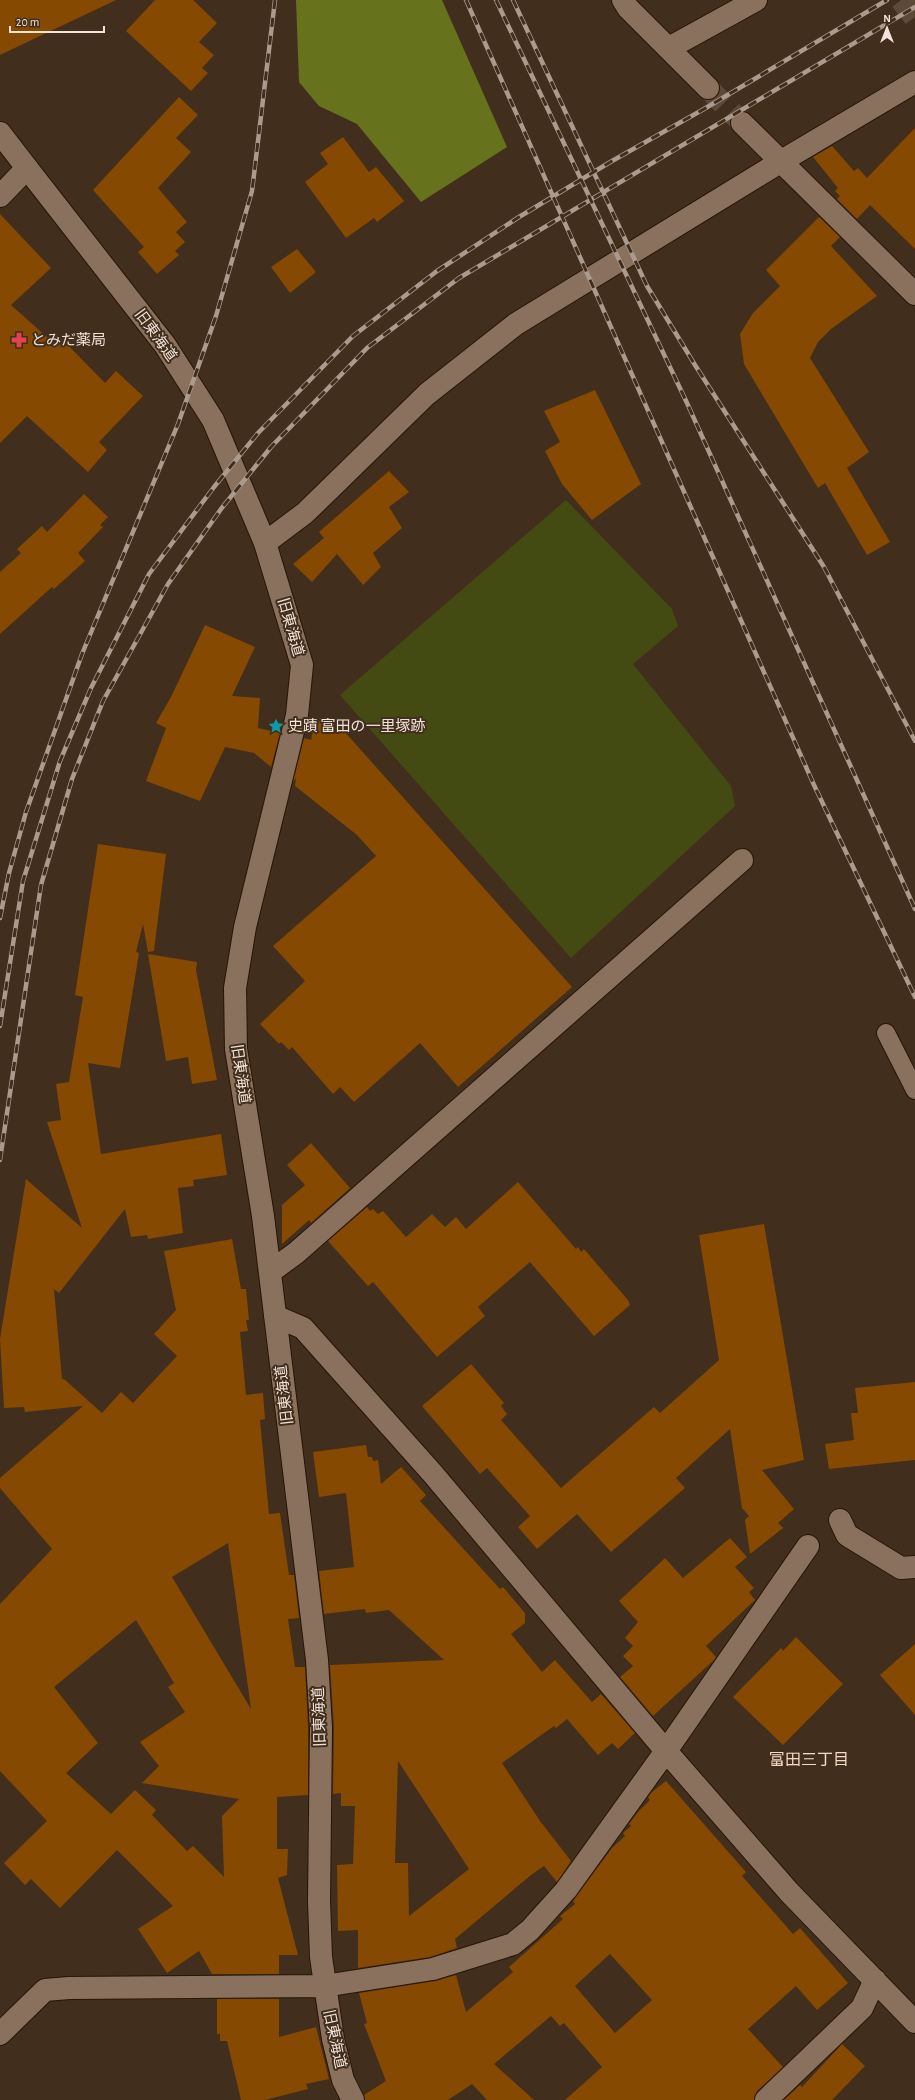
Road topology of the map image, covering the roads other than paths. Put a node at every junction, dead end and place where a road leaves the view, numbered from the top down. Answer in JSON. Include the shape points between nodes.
{"nodes":[{"id":1,"x":623,"y":0,"type":"edge"},
{"id":2,"x":756,"y":0,"type":"edge"},
{"id":3,"x":669,"y":48,"type":"junction"},
{"id":4,"x":915,"y":82,"type":"edge"},
{"id":5,"x":708,"y":88,"type":"tunnel mouth"},
{"id":6,"x":742,"y":123,"type":"tunnel mouth"},
{"id":7,"x":0,"y":132,"type":"edge"},
{"id":8,"x":780,"y":162,"type":"junction"},
{"id":9,"x":27,"y":168,"type":"junction"},
{"id":10,"x":0,"y":196,"type":"edge"},
{"id":11,"x":915,"y":294,"type":"edge"},
{"id":12,"x":265,"y":543,"type":"junction"},
{"id":13,"x":742,"y":860,"type":"dead end"},
{"id":14,"x":886,"y":1033,"type":"dead end"},
{"id":15,"x":915,"y":1090,"type":"edge"},
{"id":16,"x":270,"y":1272,"type":"junction"},
{"id":17,"x":275,"y":1316,"type":"junction"},
{"id":18,"x":840,"y":1520,"type":"dead end"},
{"id":19,"x":808,"y":1546,"type":"dead end"},
{"id":20,"x":915,"y":1567,"type":"edge"},
{"id":21,"x":666,"y":1752,"type":"junction"},
{"id":22,"x":875,"y":1980,"type":"junction"},
{"id":23,"x":324,"y":1986,"type":"junction"},
{"id":24,"x":915,"y":2022,"type":"edge"},
{"id":25,"x":0,"y":2034,"type":"edge"},
{"id":26,"x":353,"y":2100,"type":"edge"},
{"id":27,"x":766,"y":2100,"type":"edge"}],
"edges":[{"from":1,"to":3,"type":"street"},
{"from":2,"to":3,"type":"street"},
{"from":3,"to":5,"type":"street"},
{"from":4,"to":8,"type":"street"},
{"from":6,"to":8,"type":"street"},
{"from":7,"to":9,"type":"street","name":"旧東海道"},
{"from":8,"to":11,"type":"street"},
{"from":8,"to":12,"type":"street","via":[[516,324],[427,394],[305,512]]},
{"from":9,"to":10,"type":"street"},
{"from":9,"to":12,"type":"street","name":"旧東海道","via":[[165,345],[213,420]]},
{"from":12,"to":16,"type":"street","name":"旧東海道","via":[[302,665],[297,715],[245,926],[235,988],[236,1048]]},
{"from":13,"to":16,"type":"street","via":[[296,1253]]},
{"from":14,"to":15,"type":"lane"},
{"from":16,"to":17,"type":"street","name":"旧東海道"},
{"from":17,"to":21,"type":"street","via":[[303,1328],[433,1474]]},
{"from":17,"to":23,"type":"street","name":"旧東海道","via":[[317,1660],[321,1728],[319,1901]]},
{"from":18,"to":20,"type":"street","via":[[847,1535],[901,1568]]},
{"from":19,"to":21,"type":"street"},
{"from":21,"to":22,"type":"street","via":[[790,1892]]},
{"from":21,"to":23,"type":"street","via":[[566,1890],[530,1930],[513,1944],[433,1969]]},
{"from":22,"to":24,"type":"street"},
{"from":22,"to":27,"type":"street","via":[[862,2008]]},
{"from":23,"to":25,"type":"street","via":[[45,1990]]},
{"from":23,"to":26,"type":"street","name":"旧東海道","via":[[343,2080]]}]}
